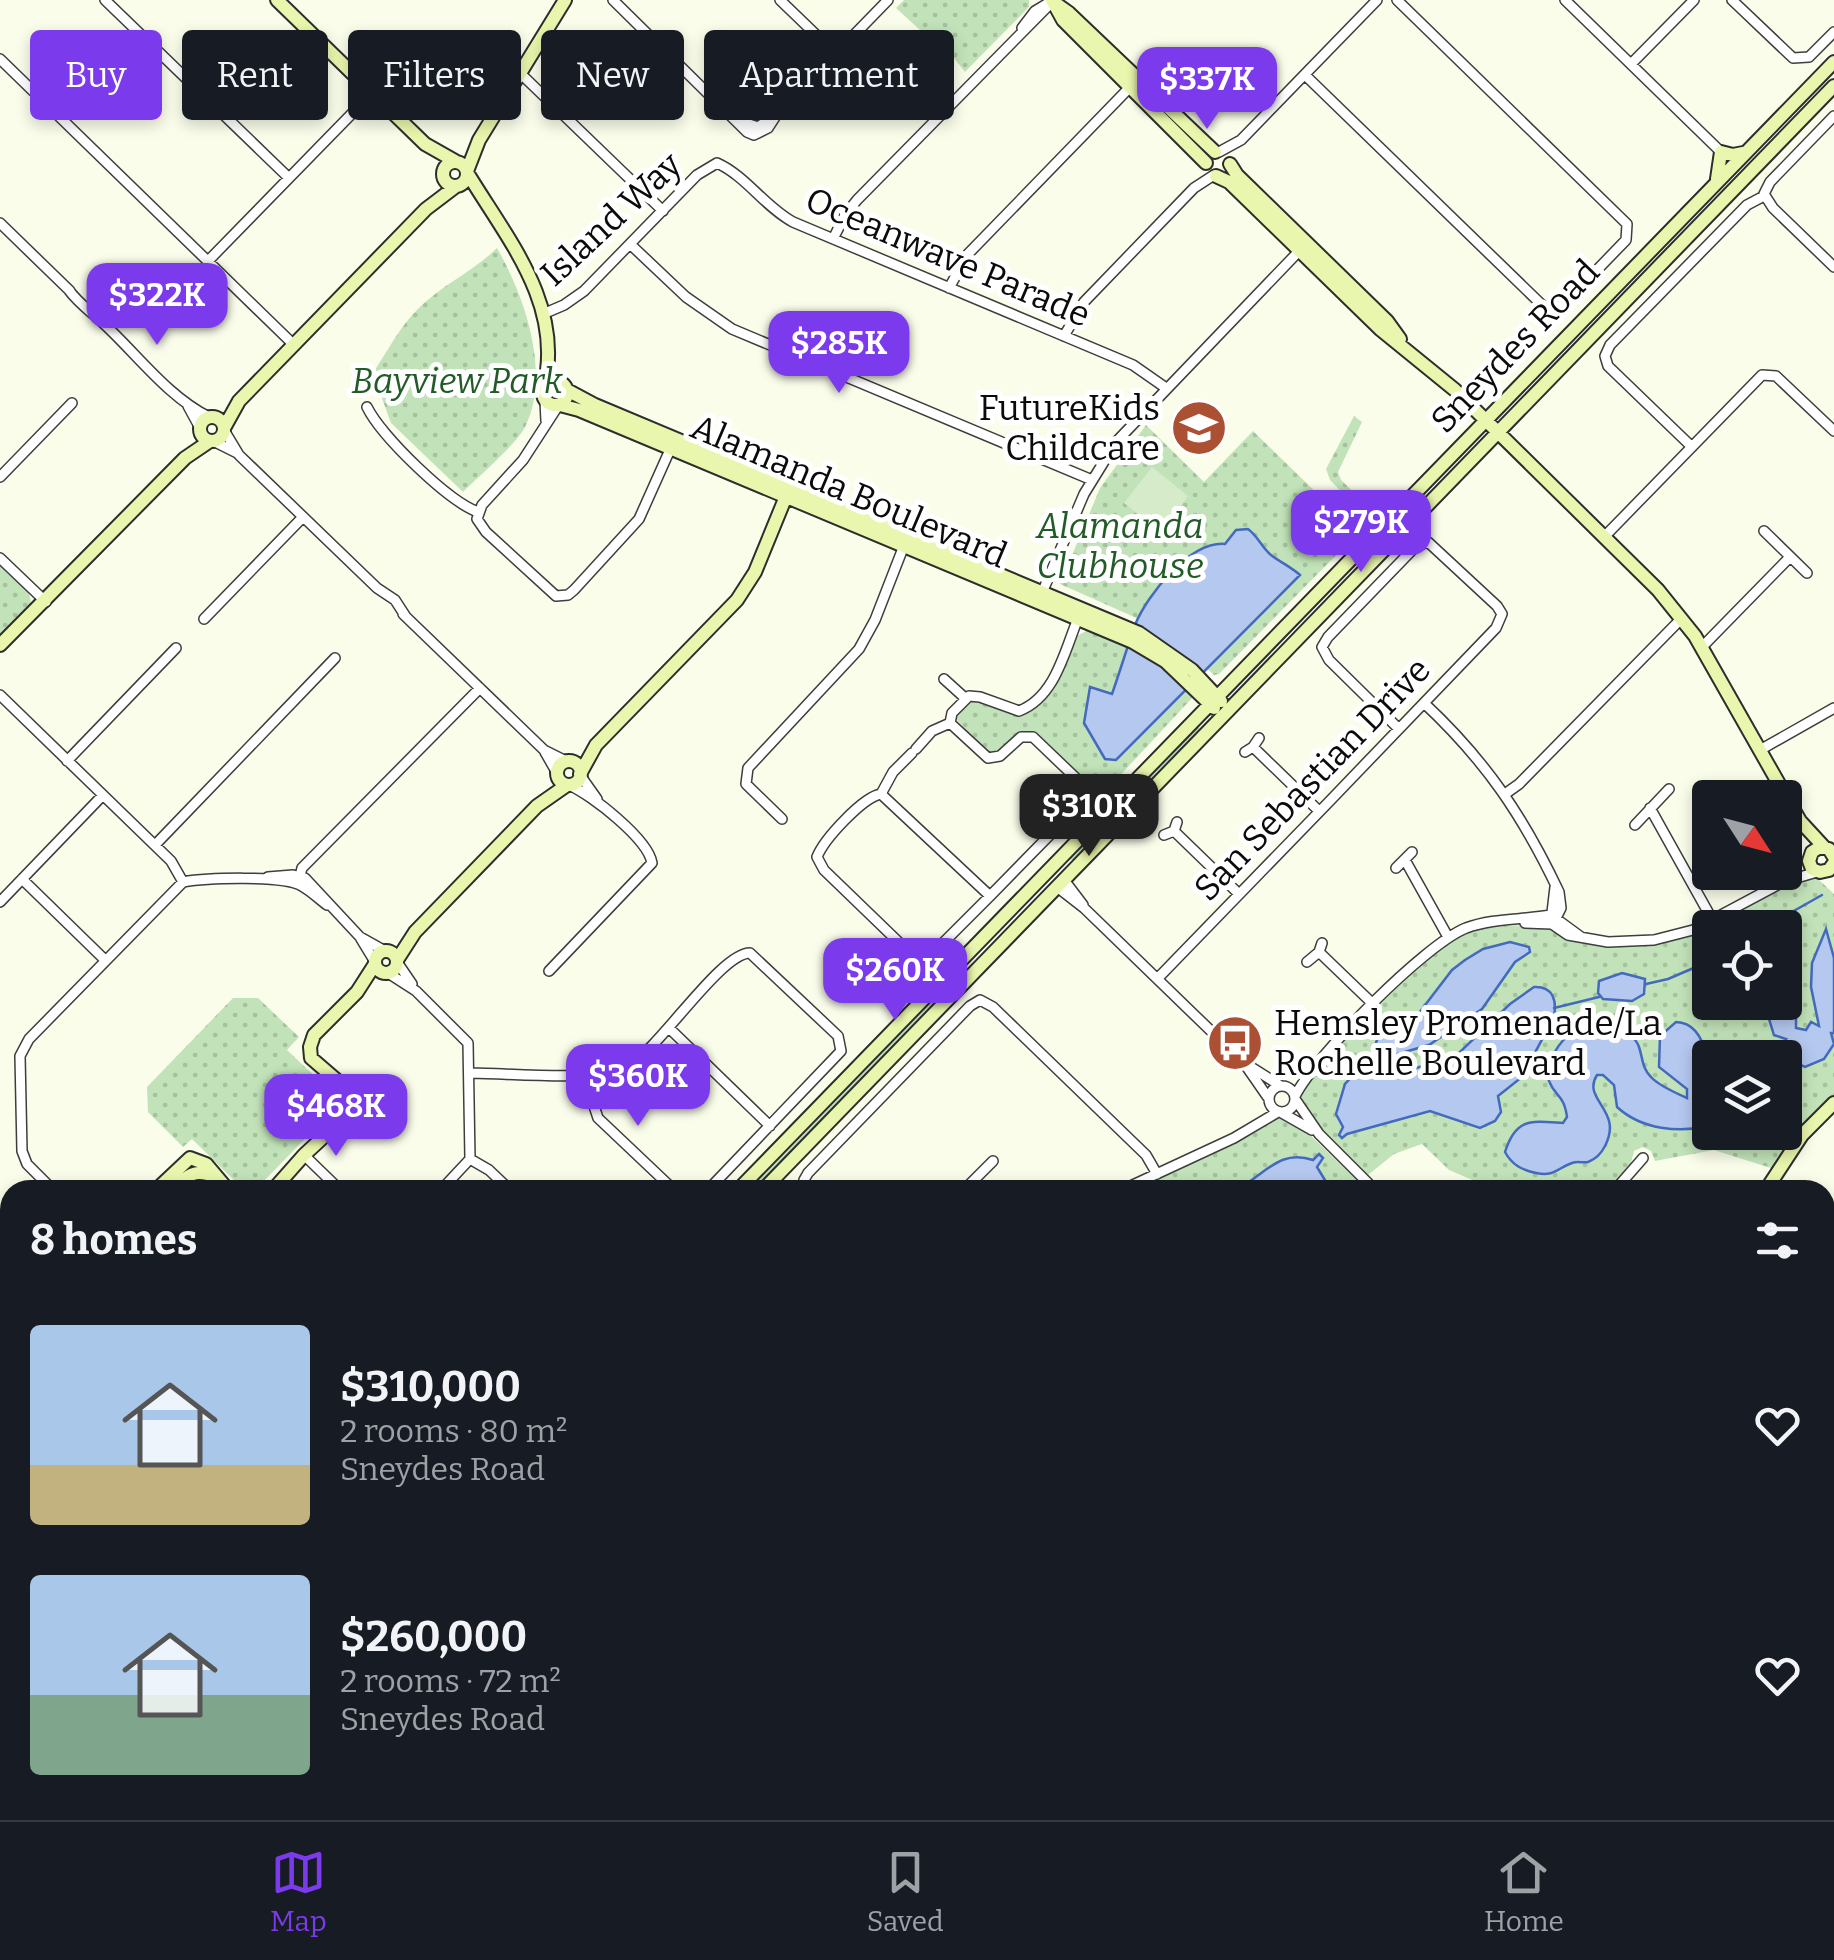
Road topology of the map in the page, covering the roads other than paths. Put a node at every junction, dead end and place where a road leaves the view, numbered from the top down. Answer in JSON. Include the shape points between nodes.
{"nodes":[{"id":1,"x":104,"y":0,"type":"edge"},
{"id":2,"x":276,"y":0,"type":"edge"},
{"id":3,"x":565,"y":0,"type":"edge"},
{"id":4,"x":613,"y":0,"type":"edge"},
{"id":5,"x":780,"y":0,"type":"edge"},
{"id":6,"x":888,"y":0,"type":"edge"},
{"id":7,"x":1377,"y":0,"type":"edge"},
{"id":8,"x":1397,"y":0,"type":"edge"},
{"id":9,"x":1565,"y":0,"type":"edge"},
{"id":10,"x":1694,"y":0,"type":"edge"},
{"id":11,"x":1732,"y":0,"type":"edge"},
{"id":12,"x":1052,"y":1,"type":"edge"},
{"id":13,"x":811,"y":30,"type":"edge"},
{"id":14,"x":859,"y":30,"type":"edge"},
{"id":15,"x":1834,"y":32,"type":"edge"},
{"id":16,"x":0,"y":59,"type":"edge"},
{"id":17,"x":1834,"y":62,"type":"edge"},
{"id":18,"x":1631,"y":64,"type":"junction"},
{"id":19,"x":348,"y":70,"type":"edge"},
{"id":20,"x":521,"y":71,"type":"edge"},
{"id":21,"x":521,"y":74,"type":"edge"},
{"id":22,"x":1305,"y":75,"type":"junction"},
{"id":23,"x":1134,"y":82,"type":"junction"},
{"id":24,"x":1834,"y":86,"type":"edge"},
{"id":25,"x":704,"y":88,"type":"edge"},
{"id":26,"x":1834,"y":116,"type":"edge"},
{"id":27,"x":348,"y":117,"type":"edge"},
{"id":28,"x":400,"y":120,"type":"edge"},
{"id":29,"x":491,"y":120,"type":"edge"},
{"id":30,"x":738,"y":120,"type":"edge"},
{"id":31,"x":769,"y":120,"type":"edge"},
{"id":32,"x":425,"y":144,"type":"junction"},
{"id":33,"x":1721,"y":152,"type":"junction"},
{"id":34,"x":1745,"y":152,"type":"junction"},
{"id":35,"x":717,"y":163,"type":"joint"},
{"id":36,"x":1217,"y":164,"type":"junction"},
{"id":37,"x":461,"y":167,"type":"junction"},
{"id":38,"x":443,"y":176,"type":"junction"},
{"id":39,"x":288,"y":178,"type":"junction"},
{"id":40,"x":1716,"y":182,"type":"junction"},
{"id":41,"x":456,"y":186,"type":"junction"},
{"id":42,"x":1764,"y":196,"type":"junction"},
{"id":43,"x":486,"y":206,"type":"junction"},
{"id":44,"x":426,"y":209,"type":"junction"},
{"id":45,"x":662,"y":210,"type":"junction"},
{"id":46,"x":0,"y":223,"type":"edge"},
{"id":47,"x":834,"y":239,"type":"junction"},
{"id":48,"x":630,"y":244,"type":"junction"},
{"id":49,"x":1303,"y":247,"type":"junction"},
{"id":50,"x":208,"y":261,"type":"junction"},
{"id":51,"x":1834,"y":267,"type":"edge"},
{"id":52,"x":949,"y":288,"type":"junction"},
{"id":53,"x":543,"y":314,"type":"junction"},
{"id":54,"x":1064,"y":336,"type":"junction"},
{"id":55,"x":294,"y":344,"type":"junction"},
{"id":56,"x":551,"y":357,"type":"junction"},
{"id":57,"x":565,"y":388,"type":"junction"},
{"id":58,"x":1166,"y":388,"type":"junction"},
{"id":59,"x":552,"y":400,"type":"junction"},
{"id":60,"x":240,"y":401,"type":"junction"},
{"id":61,"x":72,"y":403,"type":"dead end"},
{"id":62,"x":368,"y":407,"type":"dead end"},
{"id":63,"x":1486,"y":420,"type":"junction"},
{"id":64,"x":224,"y":428,"type":"junction"},
{"id":65,"x":208,"y":429,"type":"junction"},
{"id":66,"x":1498,"y":432,"type":"junction"},
{"id":67,"x":1834,"y":432,"type":"edge"},
{"id":68,"x":673,"y":444,"type":"junction"},
{"id":69,"x":1692,"y":447,"type":"junction"},
{"id":70,"x":239,"y":455,"type":"junction"},
{"id":71,"x":0,"y":477,"type":"edge"},
{"id":72,"x":1092,"y":480,"type":"junction"},
{"id":73,"x":788,"y":492,"type":"junction"},
{"id":74,"x":478,"y":512,"type":"junction"},
{"id":75,"x":303,"y":517,"type":"junction"},
{"id":76,"x":1764,"y":531,"type":"dead end"},
{"id":77,"x":1604,"y":537,"type":"junction"},
{"id":78,"x":906,"y":542,"type":"junction"},
{"id":79,"x":1790,"y":556,"type":"junction"},
{"id":80,"x":0,"y":558,"type":"edge"},
{"id":81,"x":1807,"y":573,"type":"dead end"},
{"id":82,"x":1040,"y":598,"type":"junction"},
{"id":83,"x":46,"y":602,"type":"junction"},
{"id":84,"x":1080,"y":614,"type":"junction"},
{"id":85,"x":1682,"y":618,"type":"junction"},
{"id":86,"x":204,"y":620,"type":"dead end"},
{"id":87,"x":6,"y":641,"type":"edge"},
{"id":88,"x":1702,"y":647,"type":"junction"},
{"id":89,"x":176,"y":648,"type":"dead end"},
{"id":90,"x":0,"y":653,"type":"edge"},
{"id":91,"x":336,"y":658,"type":"dead end"},
{"id":92,"x":944,"y":679,"type":"dead end"},
{"id":93,"x":480,"y":688,"type":"junction"},
{"id":94,"x":0,"y":695,"type":"edge"},
{"id":95,"x":966,"y":698,"type":"junction"},
{"id":96,"x":1213,"y":700,"type":"junction"},
{"id":97,"x":1424,"y":702,"type":"junction"},
{"id":98,"x":1834,"y":708,"type":"edge"},
{"id":99,"x":1226,"y":713,"type":"junction"},
{"id":100,"x":950,"y":723,"type":"junction"},
{"id":101,"x":1399,"y":729,"type":"junction"},
{"id":102,"x":596,"y":745,"type":"junction"},
{"id":103,"x":1252,"y":746,"type":"dead end"},
{"id":104,"x":544,"y":750,"type":"junction"},
{"id":105,"x":1760,"y":750,"type":"junction"},
{"id":106,"x":67,"y":761,"type":"junction"},
{"id":107,"x":568,"y":762,"type":"junction"},
{"id":108,"x":569,"y":778,"type":"junction"},
{"id":109,"x":1669,"y":789,"type":"dead end"},
{"id":110,"x":881,"y":794,"type":"junction"},
{"id":111,"x":1505,"y":794,"type":"junction"},
{"id":112,"x":102,"y":795,"type":"junction"},
{"id":113,"x":1650,"y":808,"type":"junction"},
{"id":114,"x":1319,"y":812,"type":"junction"},
{"id":115,"x":782,"y":819,"type":"dead end"},
{"id":116,"x":1635,"y":825,"type":"dead end"},
{"id":117,"x":1172,"y":829,"type":"dead end"},
{"id":118,"x":154,"y":845,"type":"junction"},
{"id":119,"x":1825,"y":859,"type":"edge"},
{"id":120,"x":1396,"y":868,"type":"dead end"},
{"id":121,"x":1047,"y":872,"type":"junction"},
{"id":122,"x":22,"y":879,"type":"junction"},
{"id":123,"x":300,"y":879,"type":"junction"},
{"id":124,"x":183,"y":882,"type":"junction"},
{"id":125,"x":1060,"y":883,"type":"junction"},
{"id":126,"x":1833,"y":886,"type":"edge"},
{"id":127,"x":1239,"y":894,"type":"junction"},
{"id":128,"x":990,"y":896,"type":"junction"},
{"id":129,"x":2,"y":899,"type":"edge"},
{"id":130,"x":1707,"y":910,"type":"edge"},
{"id":131,"x":1732,"y":910,"type":"edge"},
{"id":132,"x":1553,"y":919,"type":"junction"},
{"id":133,"x":1692,"y":930,"type":"edge"},
{"id":134,"x":1448,"y":937,"type":"junction"},
{"id":135,"x":105,"y":960,"type":"junction"},
{"id":136,"x":386,"y":962,"type":"junction"},
{"id":137,"x":1307,"y":962,"type":"dead end"},
{"id":138,"x":549,"y":972,"type":"dead end"},
{"id":139,"x":1158,"y":978,"type":"junction"},
{"id":140,"x":1374,"y":1005,"type":"junction"},
{"id":141,"x":669,"y":1028,"type":"junction"},
{"id":142,"x":1244,"y":1062,"type":"junction"},
{"id":143,"x":1315,"y":1066,"type":"junction"},
{"id":144,"x":470,"y":1073,"type":"junction"},
{"id":145,"x":591,"y":1074,"type":"junction"},
{"id":146,"x":1282,"y":1086,"type":"junction"},
{"id":147,"x":1295,"y":1098,"type":"junction"},
{"id":148,"x":1269,"y":1100,"type":"junction"},
{"id":149,"x":1832,"y":1108,"type":"edge"},
{"id":150,"x":1279,"y":1112,"type":"junction"},
{"id":151,"x":770,"y":1126,"type":"junction"},
{"id":152,"x":1250,"y":1128,"type":"junction"},
{"id":153,"x":1319,"y":1134,"type":"junction"},
{"id":154,"x":304,"y":1155,"type":"junction"},
{"id":155,"x":1643,"y":1158,"type":"dead end"},
{"id":156,"x":470,"y":1159,"type":"junction"},
{"id":157,"x":993,"y":1161,"type":"dead end"},
{"id":158,"x":189,"y":1166,"type":"junction"},
{"id":159,"x":1782,"y":1166,"type":"junction"},
{"id":160,"x":1157,"y":1174,"type":"junction"},
{"id":161,"x":975,"y":1179,"type":"edge"},
{"id":162,"x":44,"y":1180,"type":"edge"},
{"id":163,"x":170,"y":1180,"type":"edge"},
{"id":164,"x":179,"y":1180,"type":"edge"},
{"id":165,"x":220,"y":1180,"type":"edge"},
{"id":166,"x":282,"y":1180,"type":"edge"},
{"id":167,"x":330,"y":1180,"type":"edge"},
{"id":168,"x":450,"y":1180,"type":"edge"},
{"id":169,"x":500,"y":1180,"type":"edge"},
{"id":170,"x":663,"y":1180,"type":"edge"},
{"id":171,"x":718,"y":1180,"type":"edge"},
{"id":172,"x":748,"y":1180,"type":"edge"},
{"id":173,"x":773,"y":1180,"type":"edge"},
{"id":174,"x":805,"y":1180,"type":"edge"},
{"id":175,"x":1144,"y":1180,"type":"edge"},
{"id":176,"x":1365,"y":1180,"type":"edge"},
{"id":177,"x":1623,"y":1180,"type":"edge"},
{"id":178,"x":1773,"y":1180,"type":"edge"},
{"id":179,"x":1778,"y":1180,"type":"edge"}],
"edges":[{"from":1,"to":39,"type":"street"},
{"from":2,"to":19,"type":"street"},
{"from":3,"to":20,"type":"street"},
{"from":4,"to":25,"type":"street"},
{"from":5,"to":13,"type":"street"},
{"from":6,"to":14,"type":"street"},
{"from":7,"to":22,"type":"street"},
{"from":8,"to":22,"type":"street","via":[[1629,231],[1567,302],[1549,309]]},
{"from":9,"to":18,"type":"street"},
{"from":10,"to":18,"type":"street"},
{"from":11,"to":15,"type":"street","via":[[1797,59]]},
{"from":12,"to":23,"type":"street"},
{"from":12,"to":47,"type":"street","via":[[1035,11],[857,200]]},
{"from":16,"to":50,"type":"street"},
{"from":17,"to":34,"type":"street","name":"Sneydes Road"},
{"from":18,"to":33,"type":"street"},
{"from":21,"to":45,"type":"street"},
{"from":22,"to":36,"type":"street"},
{"from":23,"to":36,"type":"street"},
{"from":23,"to":52,"type":"street","via":[[968,254]]},
{"from":24,"to":66,"type":"street","name":"Sneydes Road"},
{"from":26,"to":42,"type":"street"},
{"from":27,"to":39,"type":"street"},
{"from":28,"to":32,"type":"street"},
{"from":29,"to":37,"type":"street"},
{"from":30,"to":31,"type":"street","via":[[754,132]]},
{"from":32,"to":37,"type":"street"},
{"from":32,"to":38,"type":"street"},
{"from":33,"to":34,"type":"street"},
{"from":33,"to":40,"type":"street"},
{"from":34,"to":40,"type":"street","name":"Sneydes Road"},
{"from":35,"to":45,"type":"street","name":"Island Way"},
{"from":35,"to":47,"type":"street","name":"Oceanwave Parade","via":[[774,210]]},
{"from":36,"to":49,"type":"street"},
{"from":36,"to":54,"type":"street","via":[[1084,302]]},
{"from":37,"to":38,"type":"street","via":[[445,167]]},
{"from":37,"to":41,"type":"street","via":[[464,183]]},
{"from":37,"to":43,"type":"street"},
{"from":38,"to":41,"type":"street"},
{"from":38,"to":44,"type":"street"},
{"from":39,"to":50,"type":"street"},
{"from":40,"to":63,"type":"street","name":"Sneydes Road"},
{"from":41,"to":43,"type":"street"},
{"from":41,"to":44,"type":"street"},
{"from":42,"to":51,"type":"street"},
{"from":42,"to":69,"type":"street","via":[[1747,205],[1604,356]]},
{"from":43,"to":53,"type":"street","via":[[518,253]]},
{"from":44,"to":55,"type":"street"},
{"from":45,"to":48,"type":"street","name":"Island Way"},
{"from":46,"to":65,"type":"street"},
{"from":47,"to":52,"type":"street","name":"Oceanwave Parade"},
{"from":48,"to":53,"type":"street","name":"Island Way","via":[[584,292]]},
{"from":48,"to":72,"type":"street","via":[[732,330]]},
{"from":49,"to":58,"type":"street"},
{"from":49,"to":63,"type":"street","via":[[1380,329]]},
{"from":50,"to":55,"type":"street"},
{"from":52,"to":54,"type":"street","name":"Oceanwave Parade"},
{"from":53,"to":56,"type":"street"},
{"from":54,"to":58,"type":"street","name":"Oceanwave Parade","via":[[1143,370]]},
{"from":55,"to":60,"type":"street"},
{"from":56,"to":57,"type":"street"},
{"from":56,"to":59,"type":"street"},
{"from":57,"to":59,"type":"street","via":[[565,400]]},
{"from":57,"to":59,"type":"street","via":[[553,381]]},
{"from":57,"to":68,"type":"street","name":"Alamanda Boulevard"},
{"from":58,"to":72,"type":"street","via":[[1116,442]]},
{"from":59,"to":68,"type":"street","name":"Alamanda Boulevard"},
{"from":59,"to":74,"type":"street","via":[[528,453]]},
{"from":60,"to":64,"type":"street"},
{"from":60,"to":65,"type":"street"},
{"from":61,"to":71,"type":"street"},
{"from":62,"to":74,"type":"street","via":[[381,429],[448,495]]},
{"from":63,"to":66,"type":"street"},
{"from":63,"to":96,"type":"street","name":"Sneydes Road"},
{"from":64,"to":65,"type":"street","via":[[221,421]]},
{"from":64,"to":70,"type":"street"},
{"from":65,"to":70,"type":"street"},
{"from":65,"to":83,"type":"street"},
{"from":66,"to":77,"type":"street"},
{"from":66,"to":99,"type":"street","name":"Sneydes Road"},
{"from":67,"to":69,"type":"street","via":[[1768,374]]},
{"from":68,"to":73,"type":"street","name":"Alamanda Boulevard"},
{"from":68,"to":74,"type":"street","via":[[639,519],[562,597],[550,594],[486,532]]},
{"from":69,"to":77,"type":"street"},
{"from":70,"to":75,"type":"street"},
{"from":72,"to":82,"type":"street"},
{"from":73,"to":78,"type":"street","name":"Alamanda Boulevard"},
{"from":73,"to":102,"type":"street","via":[[737,600]]},
{"from":75,"to":86,"type":"street"},
{"from":75,"to":93,"type":"street"},
{"from":76,"to":79,"type":"street"},
{"from":77,"to":85,"type":"street"},
{"from":78,"to":82,"type":"street","name":"Alamanda Boulevard"},
{"from":78,"to":115,"type":"street","via":[[858,649],[748,768],[746,784]]},
{"from":79,"to":81,"type":"street"},
{"from":79,"to":88,"type":"street"},
{"from":80,"to":83,"type":"street"},
{"from":82,"to":84,"type":"street","name":"Alamanda Boulevard"},
{"from":83,"to":87,"type":"street"},
{"from":84,"to":95,"type":"street","via":[[1055,678],[1030,707],[1019,712]]},
{"from":84,"to":96,"type":"street","name":"Alamanda Boulevard","via":[[1163,648]]},
{"from":85,"to":88,"type":"street"},
{"from":85,"to":111,"type":"street"},
{"from":87,"to":90,"type":"street"},
{"from":88,"to":105,"type":"street"},
{"from":89,"to":106,"type":"street"},
{"from":91,"to":118,"type":"street"},
{"from":92,"to":95,"type":"street"},
{"from":93,"to":104,"type":"street"},
{"from":93,"to":123,"type":"street"},
{"from":94,"to":106,"type":"street"},
{"from":95,"to":100,"type":"street"},
{"from":96,"to":99,"type":"street"},
{"from":96,"to":121,"type":"street","name":"Sneydes Road"},
{"from":97,"to":101,"type":"street","name":"San Sebastian Drive"},
{"from":97,"to":101,"type":"street","name":"San Sebastian Drive","via":[[1502,616],[1436,546],[1424,542],[1322,647]]},
{"from":97,"to":111,"type":"street"},
{"from":98,"to":105,"type":"street"},
{"from":99,"to":125,"type":"street","name":"Sneydes Road"},
{"from":100,"to":110,"type":"street","via":[[932,731]]},
{"from":100,"to":128,"type":"street","via":[[988,758],[1023,736],[1033,738],[1084,791],[1080,804]]},
{"from":101,"to":114,"type":"street","name":"San Sebastian Drive"},
{"from":102,"to":107,"type":"street"},
{"from":102,"to":108,"type":"street"},
{"from":103,"to":114,"type":"street"},
{"from":104,"to":107,"type":"street"},
{"from":104,"to":108,"type":"street"},
{"from":105,"to":119,"type":"street"},
{"from":106,"to":112,"type":"street"},
{"from":107,"to":108,"type":"street","via":[[576,765]]},
{"from":108,"to":136,"type":"street"},
{"from":108,"to":138,"type":"street","via":[[646,848],[652,863]]},
{"from":109,"to":113,"type":"street"},
{"from":110,"to":128,"type":"street"},
{"from":110,"to":128,"type":"street","via":[[824,844],[818,861],[912,955],[932,955]]},
{"from":111,"to":132,"type":"street","via":[[1560,897]]},
{"from":112,"to":118,"type":"street"},
{"from":112,"to":122,"type":"street"},
{"from":113,"to":116,"type":"street"},
{"from":113,"to":130,"type":"street"},
{"from":114,"to":127,"type":"street","name":"San Sebastian Drive"},
{"from":117,"to":127,"type":"street"},
{"from":118,"to":124,"type":"street"},
{"from":119,"to":126,"type":"street"},
{"from":119,"to":131,"type":"street"},
{"from":120,"to":134,"type":"street","via":[[1409,856]]},
{"from":121,"to":125,"type":"street"},
{"from":121,"to":172,"type":"street","name":"Sneydes Road"},
{"from":122,"to":129,"type":"street"},
{"from":122,"to":135,"type":"street"},
{"from":123,"to":124,"type":"street"},
{"from":123,"to":136,"type":"street"},
{"from":124,"to":135,"type":"street"},
{"from":125,"to":139,"type":"street"},
{"from":125,"to":173,"type":"street","name":"Sneydes Road"},
{"from":127,"to":139,"type":"street","name":"San Sebastian Drive"},
{"from":132,"to":133,"type":"street","via":[[1568,935],[1620,942]]},
{"from":132,"to":134,"type":"street","via":[[1483,924]]},
{"from":134,"to":140,"type":"street"},
{"from":135,"to":162,"type":"street","via":[[20,1053],[23,1158]]},
{"from":136,"to":144,"type":"street","via":[[468,1043]]},
{"from":136,"to":154,"type":"street","via":[[314,1035],[311,1058],[348,1090],[352,1105]]},
{"from":137,"to":140,"type":"street","via":[[1321,948]]},
{"from":139,"to":142,"type":"street"},
{"from":140,"to":143,"type":"street"},
{"from":141,"to":145,"type":"street","via":[[626,1068]]},
{"from":141,"to":151,"type":"street"},
{"from":141,"to":151,"type":"street","via":[[733,958],[750,953],[838,1036],[838,1056]]},
{"from":142,"to":146,"type":"street"},
{"from":142,"to":148,"type":"street"},
{"from":143,"to":146,"type":"street"},
{"from":143,"to":147,"type":"street"},
{"from":144,"to":145,"type":"street"},
{"from":144,"to":156,"type":"street"},
{"from":145,"to":170,"type":"street","via":[[598,1118]]},
{"from":146,"to":147,"type":"street"},
{"from":146,"to":148,"type":"street"},
{"from":147,"to":150,"type":"street","via":[[1291,1109]]},
{"from":147,"to":153,"type":"street"},
{"from":148,"to":150,"type":"street"},
{"from":148,"to":152,"type":"street"},
{"from":149,"to":159,"type":"street","via":[[1802,1135]]},
{"from":150,"to":152,"type":"street"},
{"from":150,"to":153,"type":"street"},
{"from":151,"to":171,"type":"street"},
{"from":152,"to":160,"type":"street"},
{"from":153,"to":176,"type":"street"},
{"from":154,"to":166,"type":"street"},
{"from":154,"to":167,"type":"street"},
{"from":155,"to":177,"type":"street"},
{"from":156,"to":168,"type":"street"},
{"from":156,"to":169,"type":"street"},
{"from":157,"to":161,"type":"street"},
{"from":158,"to":163,"type":"street"},
{"from":158,"to":164,"type":"street"},
{"from":158,"to":165,"type":"street"},
{"from":159,"to":178,"type":"street"},
{"from":159,"to":179,"type":"street"},
{"from":160,"to":174,"type":"street","via":[[1146,1156],[980,1000]]},
{"from":160,"to":175,"type":"street"}]}
